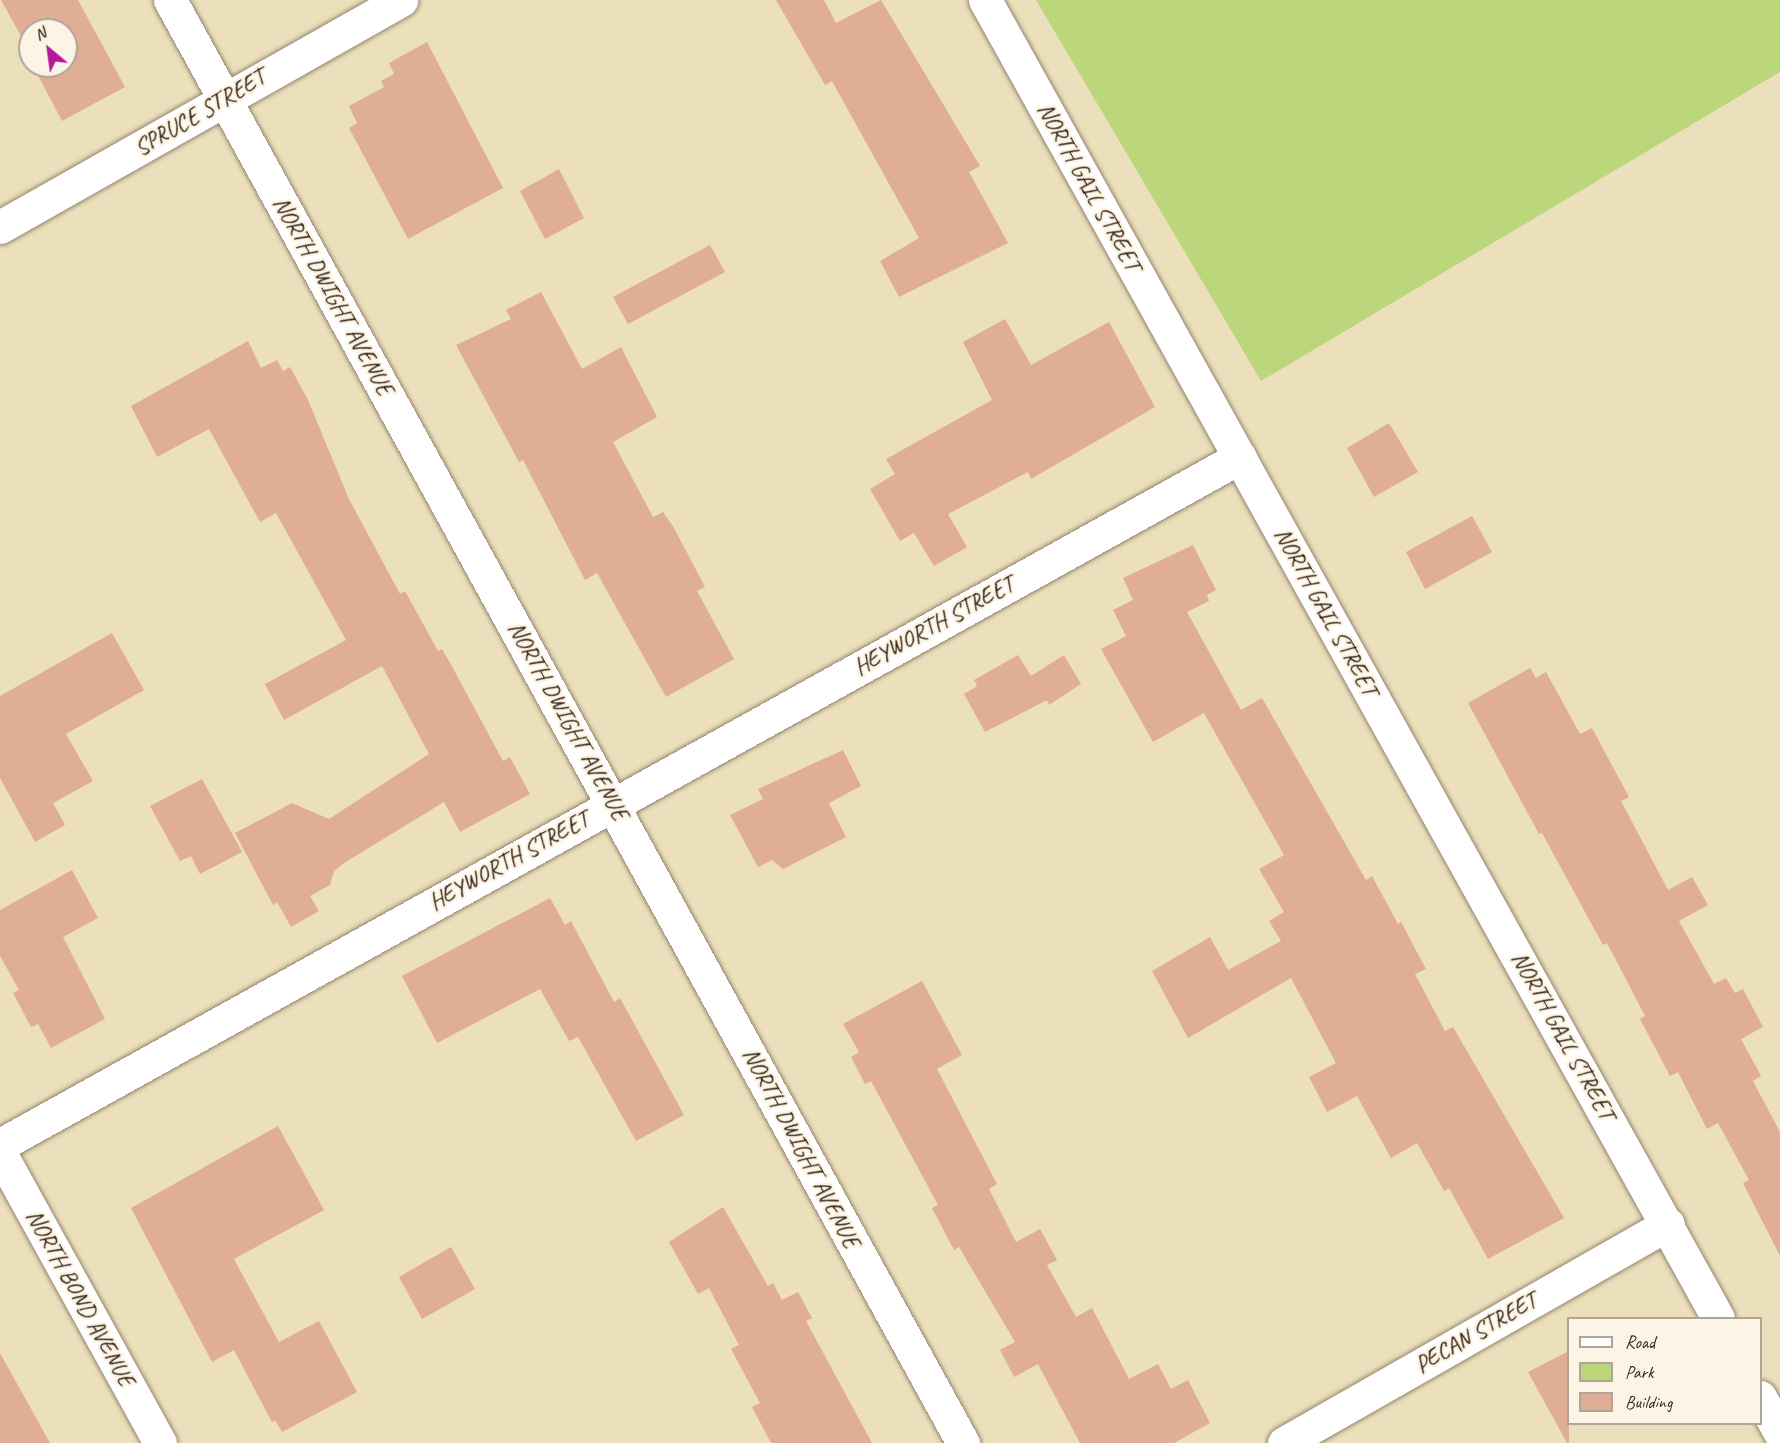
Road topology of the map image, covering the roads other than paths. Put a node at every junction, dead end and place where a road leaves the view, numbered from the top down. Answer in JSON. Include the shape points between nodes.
{"nodes":[{"id":1,"x":170,"y":0,"type":"edge"},
{"id":2,"x":401,"y":0,"type":"edge"},
{"id":3,"x":985,"y":0,"type":"edge"},
{"id":4,"x":224,"y":99,"type":"junction"},
{"id":5,"x":0,"y":227,"type":"edge"},
{"id":6,"x":1240,"y":457,"type":"junction"},
{"id":7,"x":614,"y":803,"type":"junction"},
{"id":8,"x":0,"y":1145,"type":"edge"},
{"id":9,"x":0,"y":1153,"type":"edge"},
{"id":10,"x":1668,"y":1224,"type":"junction"},
{"id":11,"x":1717,"y":1317,"type":"edge"},
{"id":12,"x":1762,"y":1399,"type":"edge"},
{"id":13,"x":1780,"y":1433,"type":"edge"},
{"id":14,"x":160,"y":1443,"type":"edge"},
{"id":15,"x":963,"y":1443,"type":"edge"},
{"id":16,"x":1284,"y":1443,"type":"edge"}],
"edges":[{"from":1,"to":4,"type":"street","name":"NORTH DWIGHT AVENUE"},
{"from":2,"to":4,"type":"street","name":"SPRUCE STREET"},
{"from":3,"to":6,"type":"street","name":"NORTH GAIL STREET"},
{"from":4,"to":5,"type":"street","name":"SPRUCE STREET"},
{"from":4,"to":7,"type":"street","name":"NORTH DWIGHT AVENUE"},
{"from":6,"to":7,"type":"street","name":"HEYWORTH STREET"},
{"from":6,"to":10,"type":"street","name":"NORTH GAIL STREET"},
{"from":7,"to":8,"type":"street","name":"HEYWORTH STREET"},
{"from":7,"to":15,"type":"street","name":"NORTH DWIGHT AVENUE"},
{"from":9,"to":14,"type":"street","name":"NORTH BOND AVENUE"},
{"from":10,"to":11,"type":"street","name":"NORTH GAIL STREET"},
{"from":10,"to":16,"type":"street","name":"PECAN STREET"},
{"from":12,"to":13,"type":"street"}]}
